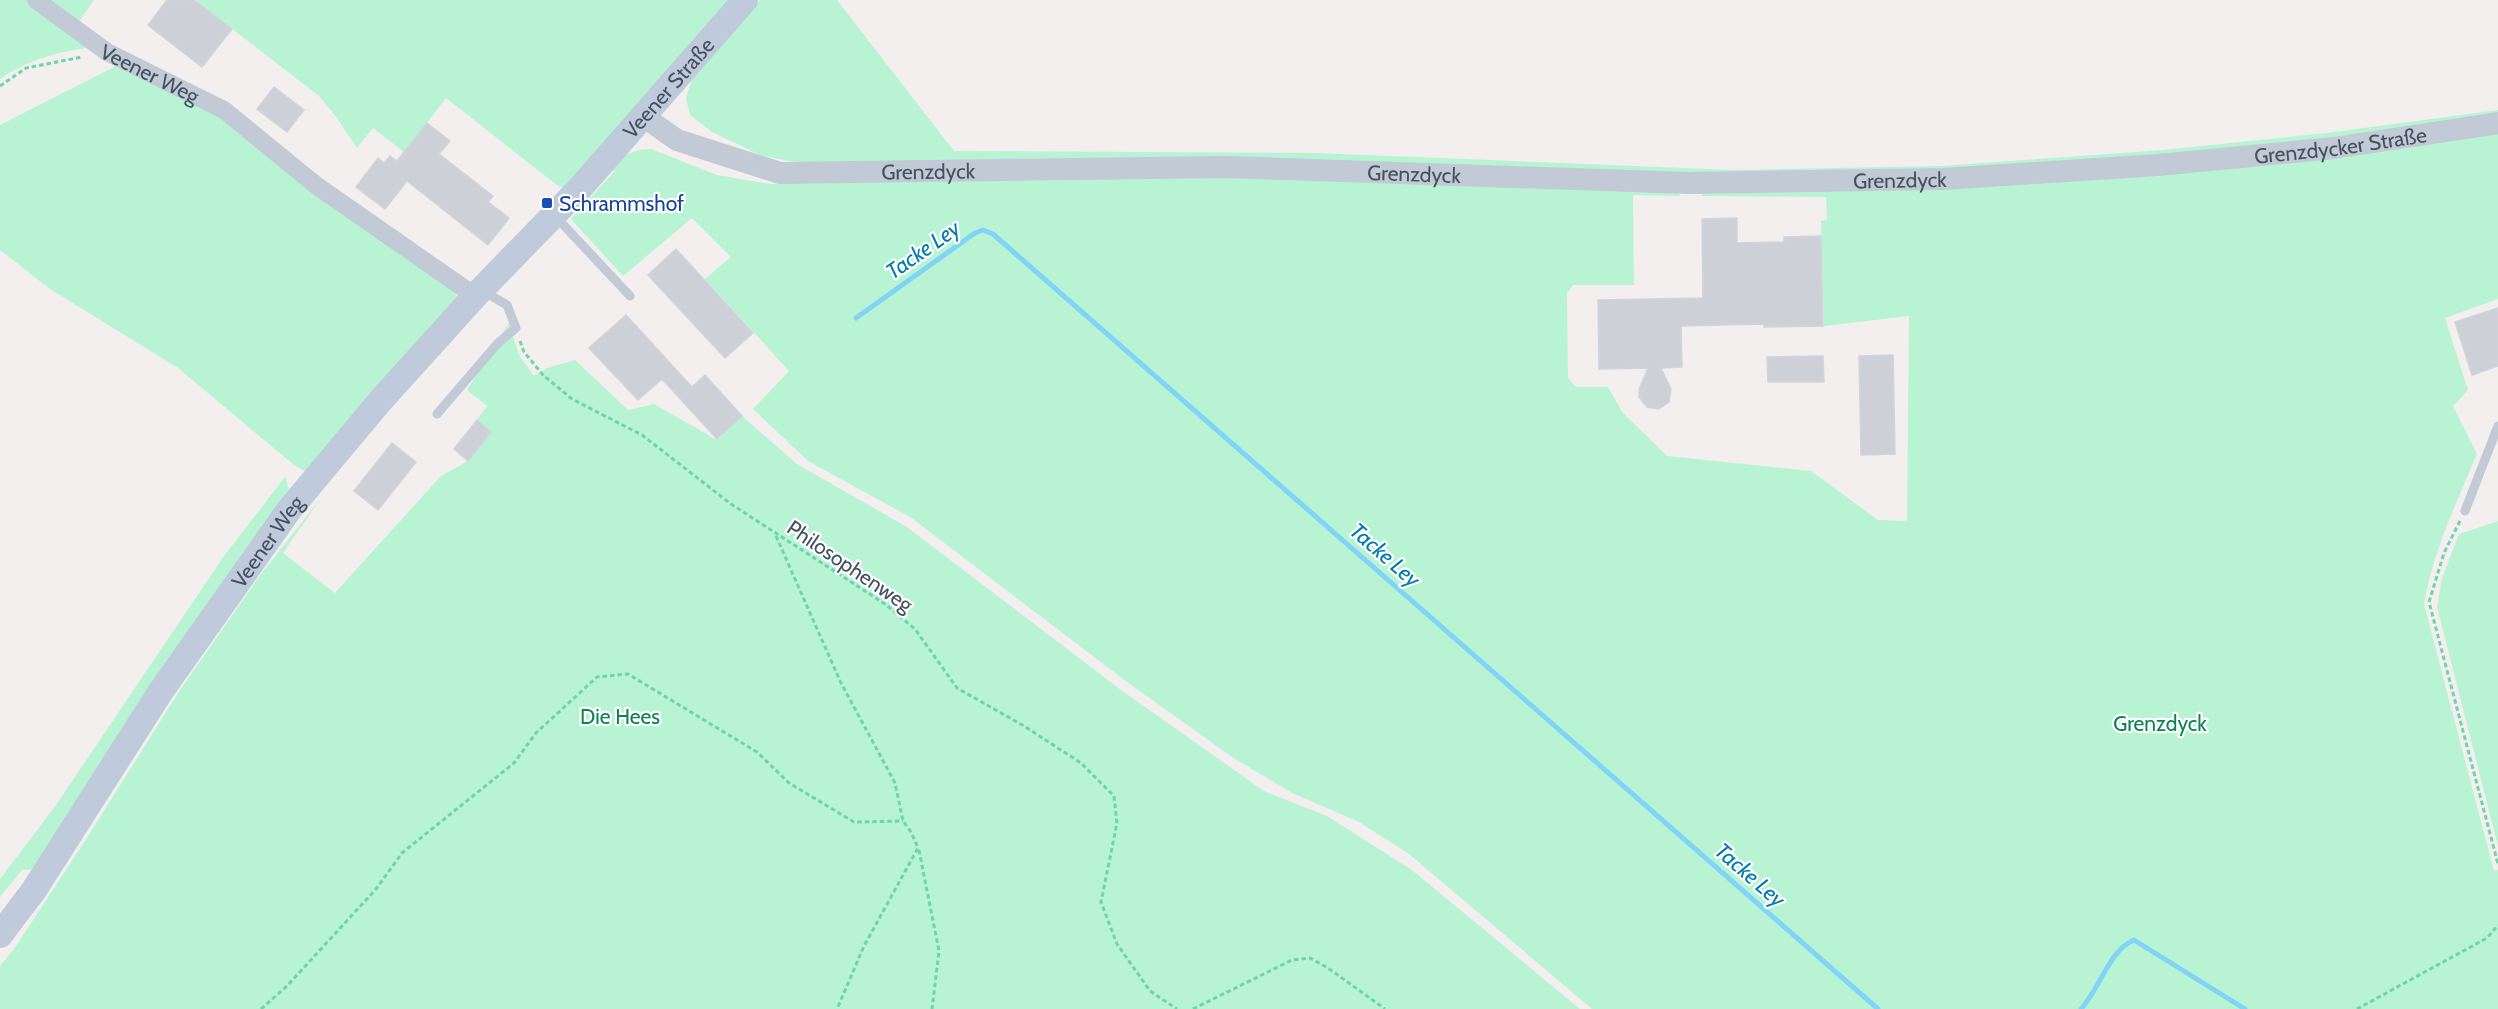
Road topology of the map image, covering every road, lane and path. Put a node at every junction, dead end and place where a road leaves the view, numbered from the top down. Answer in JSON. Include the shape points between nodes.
{"nodes":[{"id":1,"x":36,"y":0,"type":"edge"},
{"id":2,"x":745,"y":0,"type":"edge"},
{"id":3,"x":107,"y":51,"type":"junction"},
{"id":4,"x":0,"y":86,"type":"edge"},
{"id":5,"x":643,"y":116,"type":"junction"},
{"id":6,"x":2498,"y":123,"type":"edge"},
{"id":7,"x":2169,"y":164,"type":"joint"},
{"id":8,"x":587,"y":181,"type":"joint"},
{"id":9,"x":555,"y":215,"type":"junction"},
{"id":10,"x":475,"y":293,"type":"junction"},
{"id":11,"x":630,"y":296,"type":"dead end"},
{"id":12,"x":516,"y":328,"type":"junction"},
{"id":13,"x":437,"y":414,"type":"dead end"},
{"id":14,"x":2498,"y":426,"type":"edge"},
{"id":15,"x":2465,"y":511,"type":"joint"},
{"id":16,"x":776,"y":535,"type":"junction"},
{"id":17,"x":903,"y":821,"type":"junction"},
{"id":18,"x":918,"y":848,"type":"junction"},
{"id":19,"x":2498,"y":864,"type":"edge"},
{"id":20,"x":2498,"y":925,"type":"edge"},
{"id":21,"x":0,"y":935,"type":"edge"},
{"id":22,"x":261,"y":1009,"type":"edge"},
{"id":23,"x":837,"y":1009,"type":"edge"},
{"id":24,"x":932,"y":1009,"type":"edge"},
{"id":25,"x":1176,"y":1009,"type":"edge"},
{"id":26,"x":1193,"y":1009,"type":"edge"},
{"id":27,"x":1385,"y":1009,"type":"edge"},
{"id":28,"x":2357,"y":1009,"type":"edge"}],
"edges":[{"from":1,"to":3,"type":"street","name":"Veener Weg"},
{"from":2,"to":5,"type":"main road","name":"Veener Straße"},
{"from":3,"to":4,"type":"path","via":[[26,68]]},
{"from":3,"to":10,"type":"street","name":"Veener Weg","via":[[224,110],[317,186]]},
{"from":5,"to":7,"type":"street","name":"Grenzdyck","via":[[677,140],[780,174],[1226,166],[1688,183],[1943,179]]},
{"from":5,"to":8,"type":"main road","name":"Veener Straße"},
{"from":6,"to":7,"type":"street","name":"Grenzdycker Straße","via":[[2334,148]]},
{"from":8,"to":9,"type":"main road","name":"Veener Weg"},
{"from":9,"to":10,"type":"main road","name":"Veener Weg"},
{"from":9,"to":11,"type":"lane"},
{"from":10,"to":12,"type":"lane","via":[[507,305]]},
{"from":10,"to":21,"type":"main road","name":"Veener Weg","via":[[289,510],[161,692],[34,890]]},
{"from":12,"to":13,"type":"lane"},
{"from":12,"to":16,"type":"path","name":"Philosophenweg","via":[[524,352],[543,375],[572,399],[642,435]]},
{"from":14,"to":15,"type":"lane"},
{"from":15,"to":19,"type":"path","via":[[2444,553],[2429,602]]},
{"from":16,"to":17,"type":"path","via":[[841,683],[895,783]]},
{"from":16,"to":25,"type":"path","name":"Philosophenweg","via":[[885,604],[915,630],[957,688],[1081,762],[1114,796],[1117,822],[1101,902],[1117,944],[1150,992]]},
{"from":17,"to":18,"type":"path"},
{"from":17,"to":22,"type":"path","via":[[854,822],[789,783],[757,752],[628,674],[597,677],[536,732],[514,764],[402,853],[376,889]]},
{"from":18,"to":23,"type":"path","via":[[864,946]]},
{"from":18,"to":24,"type":"path","via":[[939,951]]},
{"from":20,"to":28,"type":"path","via":[[2487,938]]},
{"from":26,"to":27,"type":"path","via":[[1292,960],[1310,958]]}]}
